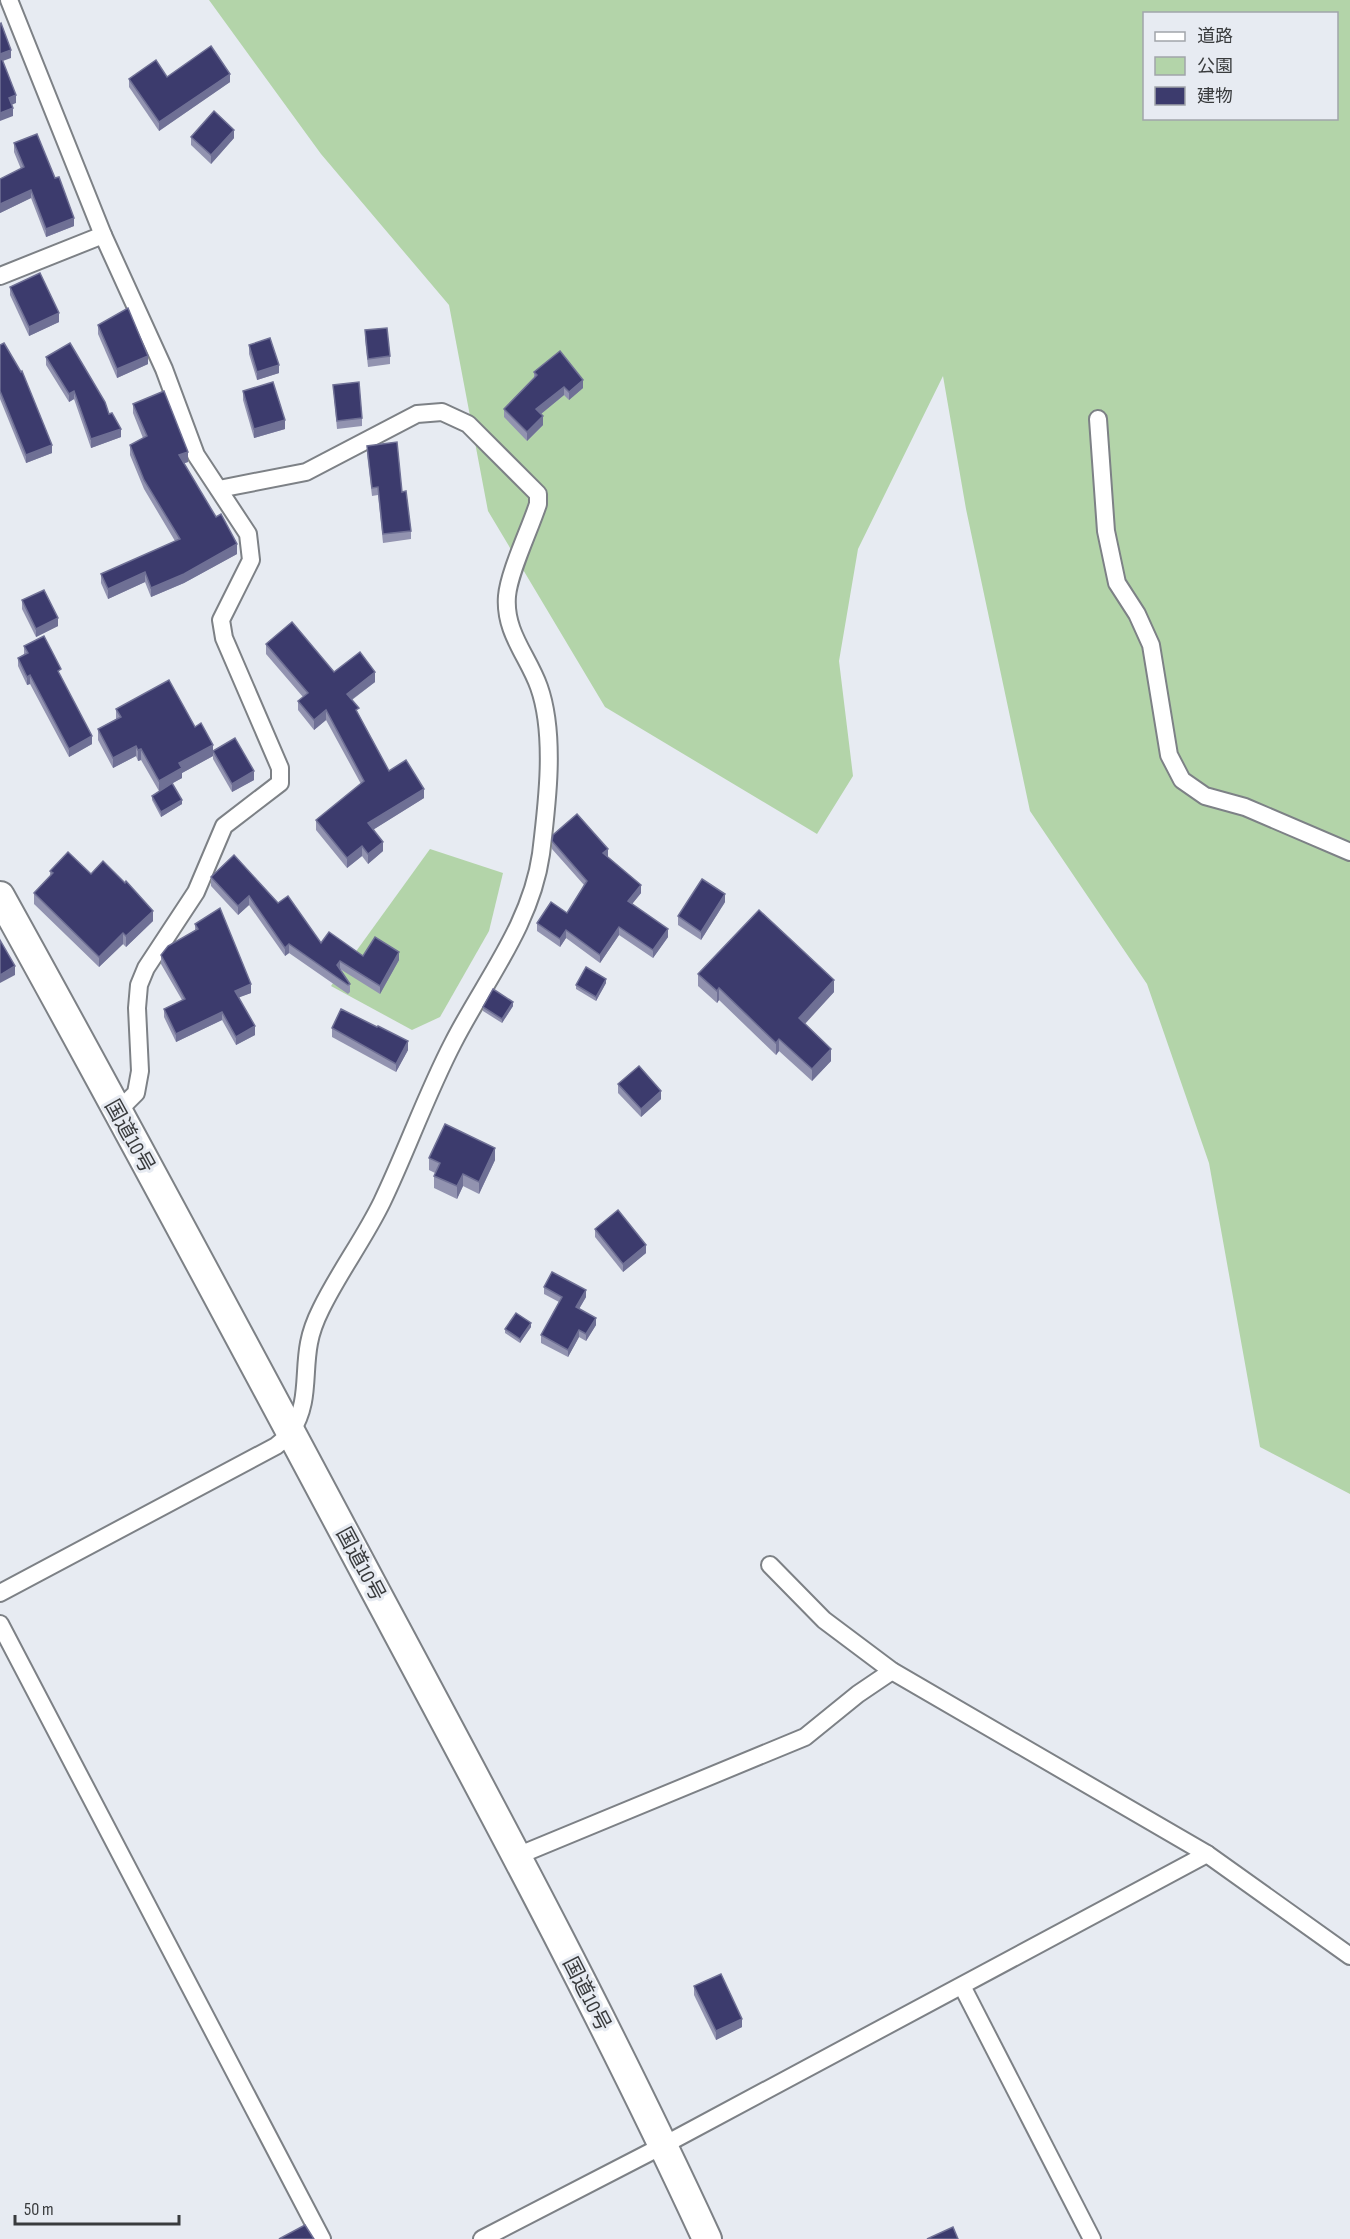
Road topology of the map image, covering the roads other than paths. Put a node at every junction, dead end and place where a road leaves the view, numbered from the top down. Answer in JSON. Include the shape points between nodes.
{"nodes":[{"id":1,"x":9,"y":0,"type":"edge"},
{"id":2,"x":103,"y":235,"type":"junction"},
{"id":3,"x":0,"y":276,"type":"edge"},
{"id":4,"x":1098,"y":420,"type":"dead end"},
{"id":5,"x":219,"y":489,"type":"junction"},
{"id":6,"x":1350,"y":852,"type":"edge"},
{"id":7,"x":0,"y":896,"type":"edge"},
{"id":8,"x":117,"y":1112,"type":"junction"},
{"id":9,"x":291,"y":1432,"type":"junction"},
{"id":10,"x":770,"y":1565,"type":"dead end"},
{"id":11,"x":0,"y":1593,"type":"edge"},
{"id":12,"x":0,"y":1624,"type":"edge"},
{"id":13,"x":892,"y":1671,"type":"junction"},
{"id":14,"x":1207,"y":1854,"type":"junction"},
{"id":15,"x":517,"y":1856,"type":"junction"},
{"id":16,"x":1350,"y":1956,"type":"edge"},
{"id":17,"x":962,"y":1986,"type":"junction"},
{"id":18,"x":663,"y":2145,"type":"junction"},
{"id":19,"x":322,"y":2239,"type":"edge"},
{"id":20,"x":482,"y":2239,"type":"edge"},
{"id":21,"x":707,"y":2239,"type":"edge"},
{"id":22,"x":1092,"y":2239,"type":"edge"}],
"edges":[{"from":1,"to":2,"type":"street"},
{"from":2,"to":3,"type":"street"},
{"from":2,"to":5,"type":"street","via":[[164,369],[195,455]]},
{"from":4,"to":6,"type":"street","via":[[1106,531],[1117,583],[1151,645],[1169,755],[1182,780],[1205,796],[1245,807]]},
{"from":5,"to":8,"type":"street","via":[[248,534],[251,560],[221,620],[224,638],[280,768],[280,783],[224,826],[196,892],[146,968],[137,1008],[140,1071],[136,1093]]},
{"from":5,"to":9,"type":"street","via":[[306,472],[417,414],[442,412],[468,424],[538,494],[507,596],[509,622],[539,687],[547,731],[549,766],[540,858],[533,888],[493,977],[453,1043],[380,1206],[321,1310],[309,1342],[302,1407]]},
{"from":7,"to":8,"type":"highway","name":"国道10号"},
{"from":8,"to":9,"type":"highway","name":"国道10号"},
{"from":9,"to":11,"type":"street","via":[[276,1446]]},
{"from":9,"to":15,"type":"highway","name":"国道10号"},
{"from":10,"to":13,"type":"street","via":[[824,1620]]},
{"from":12,"to":19,"type":"street"},
{"from":13,"to":14,"type":"street"},
{"from":13,"to":15,"type":"street","via":[[805,1737]]},
{"from":14,"to":16,"type":"street"},
{"from":14,"to":17,"type":"street"},
{"from":15,"to":18,"type":"highway","name":"国道10号"},
{"from":17,"to":18,"type":"street"},
{"from":17,"to":22,"type":"street"},
{"from":18,"to":20,"type":"street"},
{"from":18,"to":21,"type":"highway","name":"国道10号"}]}
